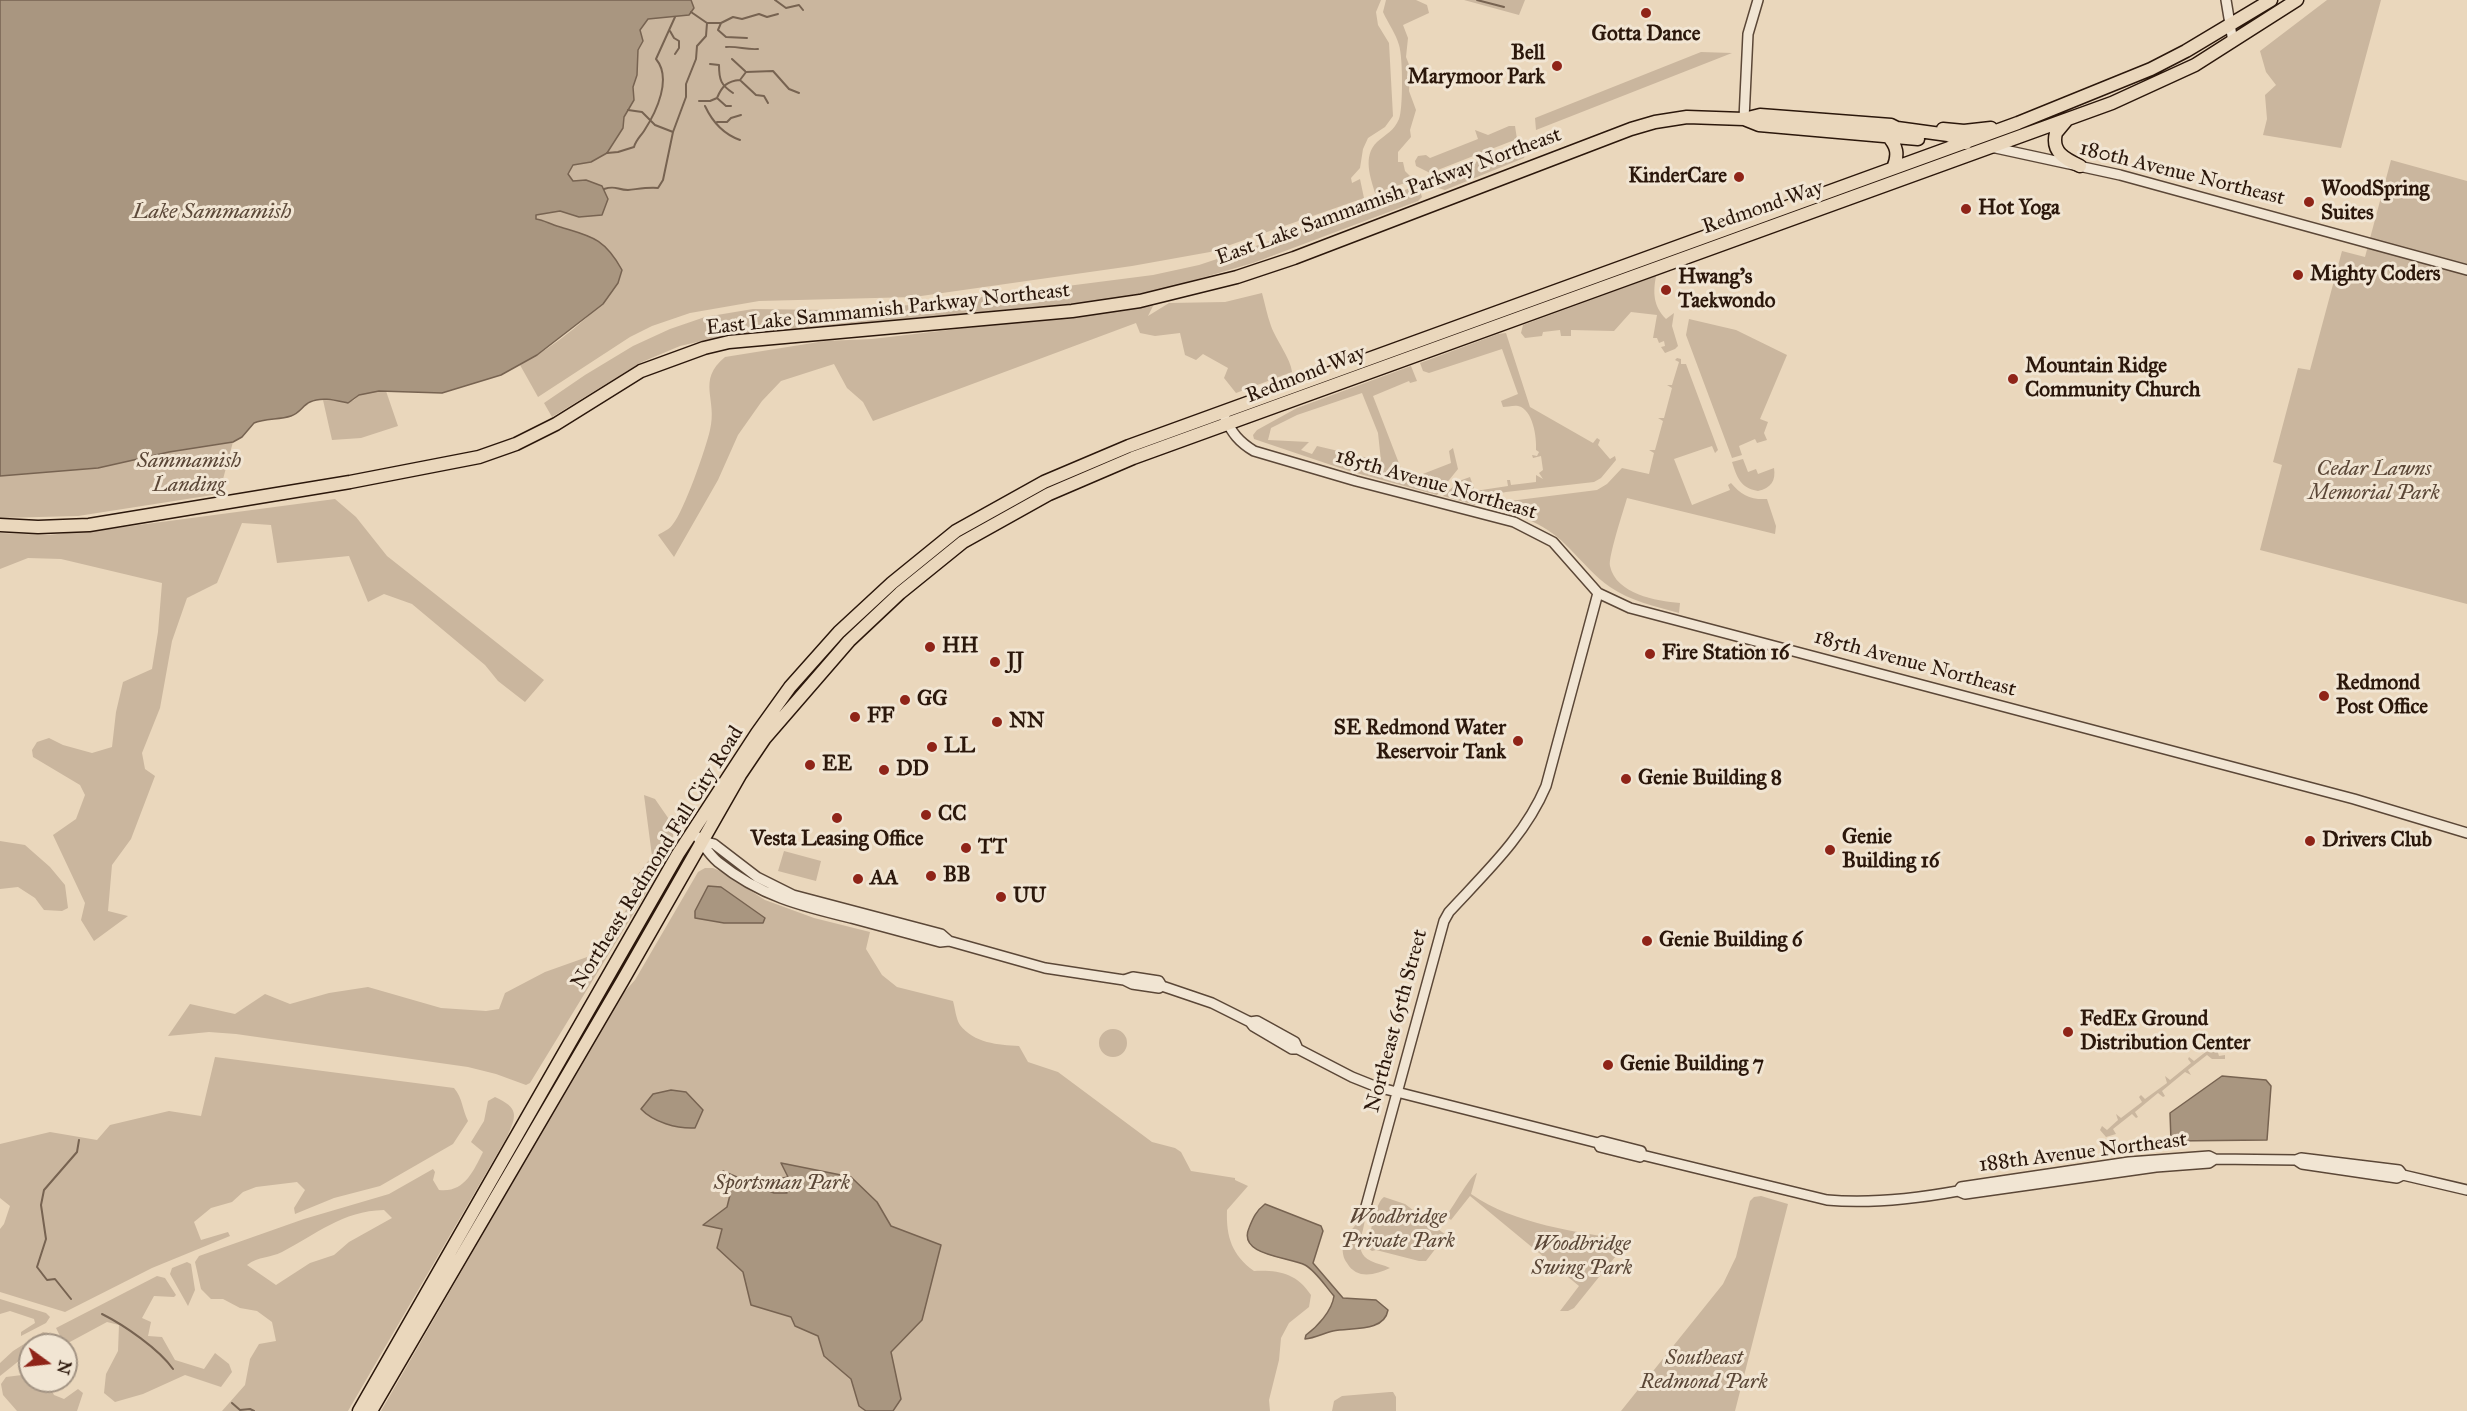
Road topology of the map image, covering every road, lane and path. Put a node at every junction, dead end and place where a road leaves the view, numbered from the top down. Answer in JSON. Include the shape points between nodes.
{"nodes":[{"id":1,"x":1758,"y":0,"type":"edge"},
{"id":2,"x":2226,"y":0,"type":"edge"},
{"id":3,"x":2271,"y":0,"type":"edge"},
{"id":4,"x":2297,"y":0,"type":"edge"},
{"id":5,"x":2229,"y":26,"type":"junction"},
{"id":6,"x":2233,"y":42,"type":"junction"},
{"id":7,"x":2072,"y":118,"type":"junction"},
{"id":8,"x":1744,"y":119,"type":"junction"},
{"id":9,"x":2007,"y":127,"type":"junction"},
{"id":10,"x":1889,"y":130,"type":"junction"},
{"id":11,"x":1966,"y":143,"type":"junction"},
{"id":12,"x":1991,"y":147,"type":"junction"},
{"id":13,"x":2080,"y":166,"type":"junction"},
{"id":14,"x":1893,"y":168,"type":"junction"},
{"id":15,"x":1824,"y":194,"type":"junction"},
{"id":16,"x":1778,"y":223,"type":"junction"},
{"id":17,"x":2467,"y":270,"type":"edge"},
{"id":18,"x":1226,"y":419,"type":"junction"},
{"id":19,"x":0,"y":525,"type":"edge"},
{"id":20,"x":1598,"y":593,"type":"junction"},
{"id":21,"x":692,"y":831,"type":"junction"},
{"id":22,"x":2467,"y":833,"type":"edge"},
{"id":23,"x":703,"y":841,"type":"junction"},
{"id":24,"x":1396,"y":1092,"type":"junction"},
{"id":25,"x":2467,"y":1190,"type":"edge"},
{"id":26,"x":1365,"y":1210,"type":"dead end"},
{"id":27,"x":359,"y":1411,"type":"edge"},
{"id":28,"x":371,"y":1411,"type":"edge"}],
"edges":[{"from":1,"to":8,"type":"street","via":[[1748,34]]},
{"from":2,"to":5,"type":"street"},
{"from":3,"to":5,"type":"main road","name":"Redmond Way"},
{"from":4,"to":6,"type":"main road","name":"Redmond Way"},
{"from":5,"to":6,"type":"street"},
{"from":5,"to":9,"type":"main road","name":"Redmond Way","via":[[2151,69]]},
{"from":6,"to":7,"type":"main road","name":"Redmond Way","via":[[2157,84]]},
{"from":7,"to":12,"type":"main road","name":"Redmond Way"},
{"from":7,"to":13,"type":"main road","via":[[2058,129],[2054,142],[2061,155]]},
{"from":8,"to":10,"type":"main road","name":"East Lake Sammamish Parkway Northeast","via":[[1759,125]]},
{"from":8,"to":19,"type":"main road","name":"East Lake Sammamish Parkway Northeast","via":[[1687,117],[1631,129],[1296,257],[1162,296],[1072,311],[729,342],[704,348],[642,371],[556,424],[479,457],[89,525]]},
{"from":9,"to":10,"type":"main road"},
{"from":9,"to":11,"type":"main road","name":"Redmond Way"},
{"from":10,"to":11,"type":"main road","name":"East Lake Sammamish Parkway Northeast"},
{"from":10,"to":14,"type":"main road","via":[[1897,152]]},
{"from":11,"to":12,"type":"main road","name":"East Lake Sammamish Parkway Northeast"},
{"from":11,"to":14,"type":"main road","name":"Redmond Way"},
{"from":12,"to":13,"type":"street","name":"180th Avenue Northeast"},
{"from":12,"to":16,"type":"main road","name":"Redmond Way"},
{"from":13,"to":17,"type":"street","name":"180th Avenue Northeast"},
{"from":14,"to":15,"type":"main road","name":"Redmond Way"},
{"from":15,"to":16,"type":"main road"},
{"from":15,"to":18,"type":"main road","name":"Redmond Way"},
{"from":16,"to":18,"type":"main road","name":"Redmond Way"},
{"from":18,"to":20,"type":"street","name":"185th Avenue Northeast","via":[[1232,433],[1254,451],[1514,522],[1534,531],[1553,542]]},
{"from":18,"to":21,"type":"main road","name":"Northeast Redmond Fall City Road","via":[[1129,446],[1044,482],[956,531],[839,632],[790,687]]},
{"from":18,"to":23,"type":"main road","name":"Northeast Redmond Fall City Road","via":[[1060,489],[963,542],[900,593],[800,695],[765,738]]},
{"from":20,"to":22,"type":"street","name":"185th Avenue Northeast","via":[[1640,611],[2354,799]]},
{"from":20,"to":24,"type":"street","name":"Northeast 65th Street","via":[[1546,786],[1526,826],[1444,921]]},
{"from":21,"to":23,"type":"street","name":"188th Avenue Northeast"},
{"from":21,"to":27,"type":"main road","name":"Northeast Redmond Fall City Road"},
{"from":23,"to":24,"type":"street","name":"188th Avenue Northeast","via":[[714,844],[757,877],[814,903],[941,934],[949,941],[1045,968],[1162,986],[1212,1003],[1292,1049]]},
{"from":23,"to":28,"type":"main road","name":"Northeast Redmond Fall City Road"},
{"from":24,"to":25,"type":"street","name":"188th Avenue Northeast","via":[[1640,1157],[1827,1200],[1856,1203],[1958,1191],[1965,1194],[2215,1159],[2296,1161],[2397,1178],[2403,1175]]},
{"from":24,"to":26,"type":"street","name":"Northeast 65th Street"}]}
